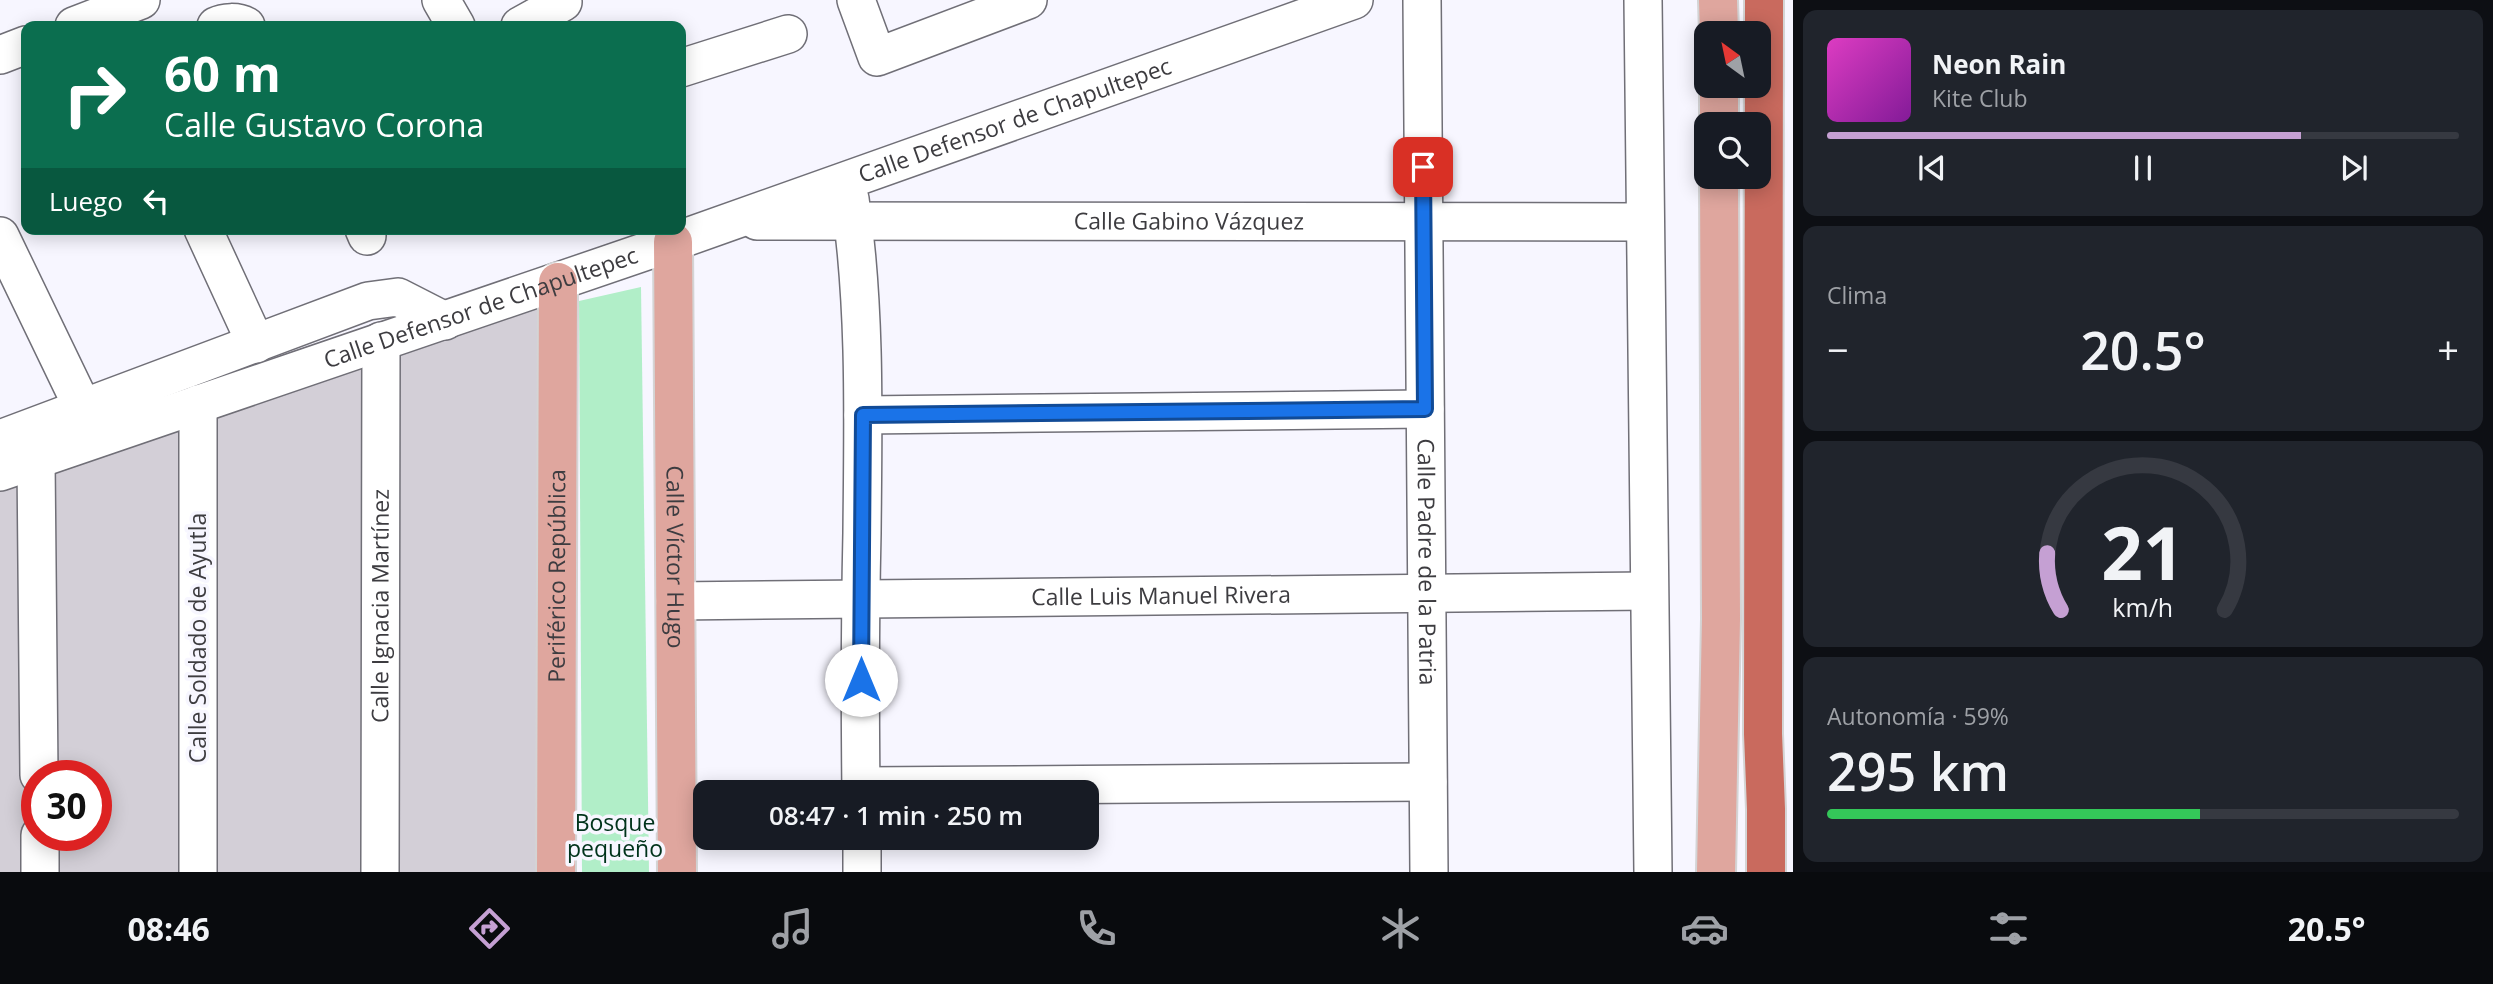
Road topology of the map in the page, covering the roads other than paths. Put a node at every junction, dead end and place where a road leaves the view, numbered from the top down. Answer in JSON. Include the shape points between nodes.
{"nodes":[{"id":1,"x":141,"y":0,"type":"edge"},
{"id":2,"x":441,"y":0,"type":"edge"},
{"id":3,"x":856,"y":0,"type":"edge"},
{"id":4,"x":1028,"y":0,"type":"edge"},
{"id":5,"x":1354,"y":0,"type":"edge"},
{"id":6,"x":1422,"y":0,"type":"edge"},
{"id":7,"x":1643,"y":0,"type":"edge"},
{"id":8,"x":1718,"y":0,"type":"edge"},
{"id":9,"x":1764,"y":0,"type":"edge"},
{"id":10,"x":568,"y":10,"type":"edge"},
{"id":11,"x":87,"y":21,"type":"edge"},
{"id":12,"x":453,"y":21,"type":"edge"},
{"id":13,"x":535,"y":21,"type":"edge"},
{"id":14,"x":1719,"y":21,"type":"edge"},
{"id":15,"x":789,"y":34,"type":"dead end"},
{"id":16,"x":21,"y":47,"type":"edge"},
{"id":17,"x":0,"y":55,"type":"edge"},
{"id":18,"x":686,"y":66,"type":"edge"},
{"id":19,"x":848,"y":181,"type":"junction"},
{"id":20,"x":1719,"y":189,"type":"edge"},
{"id":21,"x":732,"y":221,"type":"junction"},
{"id":22,"x":853,"y":222,"type":"junction"},
{"id":23,"x":1645,"y":222,"type":"junction"},
{"id":24,"x":1424,"y":223,"type":"junction"},
{"id":25,"x":686,"y":232,"type":"edge"},
{"id":26,"x":206,"y":235,"type":"edge"},
{"id":27,"x":672,"y":236,"type":"edge"},
{"id":28,"x":1,"y":242,"type":"edge"},
{"id":29,"x":558,"y":282,"type":"junction"},
{"id":30,"x":445,"y":321,"type":"junction"},
{"id":31,"x":381,"y":341,"type":"junction"},
{"id":32,"x":256,"y":344,"type":"junction"},
{"id":33,"x":198,"y":404,"type":"junction"},
{"id":34,"x":1425,"y":409,"type":"junction"},
{"id":35,"x":863,"y":415,"type":"junction"},
{"id":36,"x":91,"y":424,"type":"junction"},
{"id":37,"x":0,"y":439,"type":"edge"},
{"id":38,"x":36,"y":460,"type":"junction"},
{"id":39,"x":0,"y":472,"type":"edge"},
{"id":40,"x":1649,"y":591,"type":"junction"},
{"id":41,"x":1427,"y":593,"type":"junction"},
{"id":42,"x":861,"y":599,"type":"junction"},
{"id":43,"x":675,"y":601,"type":"junction"},
{"id":44,"x":39,"y":760,"type":"edge"},
{"id":45,"x":861,"y":780,"type":"edge"},
{"id":46,"x":1428,"y":782,"type":"junction"},
{"id":47,"x":1099,"y":787,"type":"edge"},
{"id":48,"x":1766,"y":809,"type":"junction"},
{"id":49,"x":862,"y":850,"type":"edge"},
{"id":50,"x":40,"y":851,"type":"edge"},
{"id":51,"x":40,"y":872,"type":"edge"},
{"id":52,"x":198,"y":872,"type":"edge"},
{"id":53,"x":380,"y":872,"type":"edge"},
{"id":54,"x":556,"y":872,"type":"edge"},
{"id":55,"x":677,"y":872,"type":"edge"},
{"id":56,"x":862,"y":872,"type":"edge"},
{"id":57,"x":1429,"y":872,"type":"edge"},
{"id":58,"x":1653,"y":872,"type":"edge"},
{"id":59,"x":1716,"y":872,"type":"edge"},
{"id":60,"x":1745,"y":872,"type":"edge"},
{"id":61,"x":1766,"y":872,"type":"edge"}],
"edges":[{"from":1,"to":11,"type":"street"},
{"from":2,"to":12,"type":"street"},
{"from":3,"to":4,"type":"street","via":[[877,57]]},
{"from":5,"to":19,"type":"street","name":"Calle Defensor de Chapultepec"},
{"from":6,"to":24,"type":"street","name":"Calle Padre de la Patria"},
{"from":7,"to":23,"type":"street"},
{"from":8,"to":14,"type":"main road"},
{"from":9,"to":48,"type":"highway"},
{"from":10,"to":13,"type":"street"},
{"from":15,"to":18,"type":"street"},
{"from":16,"to":17,"type":"street"},
{"from":19,"to":21,"type":"street","name":"Calle Defensor de Chapultepec"},
{"from":19,"to":22,"type":"street"},
{"from":20,"to":59,"type":"main road","via":[[1721,619]]},
{"from":21,"to":22,"type":"street","name":"Calle Gabino Vázquez"},
{"from":21,"to":25,"type":"street","name":"Calle Defensor de Chapultepec"},
{"from":22,"to":24,"type":"street","name":"Calle Gabino Vázquez"},
{"from":22,"to":35,"type":"street"},
{"from":23,"to":24,"type":"street","name":"Calle Gabino Vázquez"},
{"from":23,"to":40,"type":"street"},
{"from":24,"to":34,"type":"street","name":"Calle Padre de la Patria"},
{"from":26,"to":32,"type":"street"},
{"from":27,"to":29,"type":"street","name":"Calle Defensor de Chapultepec"},
{"from":27,"to":43,"type":"main road","name":"Calle Víctor Hugo"},
{"from":28,"to":36,"type":"street"},
{"from":29,"to":30,"type":"street","name":"Calle Defensor de Chapultepec"},
{"from":29,"to":54,"type":"main road","name":"Periférico República"},
{"from":30,"to":31,"type":"street","name":"Calle Defensor de Chapultepec"},
{"from":30,"to":32,"type":"street","via":[[398,297],[368,301]]},
{"from":31,"to":33,"type":"street","name":"Calle Defensor de Chapultepec"},
{"from":31,"to":53,"type":"street","name":"Calle Ignacia Martínez"},
{"from":32,"to":36,"type":"street"},
{"from":33,"to":36,"type":"street","name":"Calle Defensor de Chapultepec"},
{"from":33,"to":52,"type":"street","name":"Calle Soldado de Ayutla"},
{"from":34,"to":35,"type":"street"},
{"from":34,"to":41,"type":"street","name":"Calle Padre de la Patria"},
{"from":35,"to":42,"type":"street"},
{"from":36,"to":37,"type":"street"},
{"from":36,"to":38,"type":"street","name":"Calle Defensor de Chapultepec"},
{"from":38,"to":39,"type":"street","name":"Calle Defensor de Chapultepec"},
{"from":38,"to":44,"type":"street"},
{"from":40,"to":41,"type":"street","name":"Calle Luis Manuel Rivera"},
{"from":40,"to":58,"type":"street"},
{"from":41,"to":42,"type":"street","name":"Calle Luis Manuel Rivera"},
{"from":41,"to":46,"type":"street","name":"Calle Padre de la Patria"},
{"from":42,"to":43,"type":"street","name":"Calle Luis Manuel Rivera"},
{"from":42,"to":45,"type":"street"},
{"from":43,"to":55,"type":"main road","name":"Calle Víctor Hugo"},
{"from":46,"to":47,"type":"street"},
{"from":46,"to":57,"type":"street","name":"Calle Padre de la Patria"},
{"from":48,"to":60,"type":"highway"},
{"from":48,"to":61,"type":"highway"},
{"from":49,"to":56,"type":"street"},
{"from":50,"to":51,"type":"street"}]}
